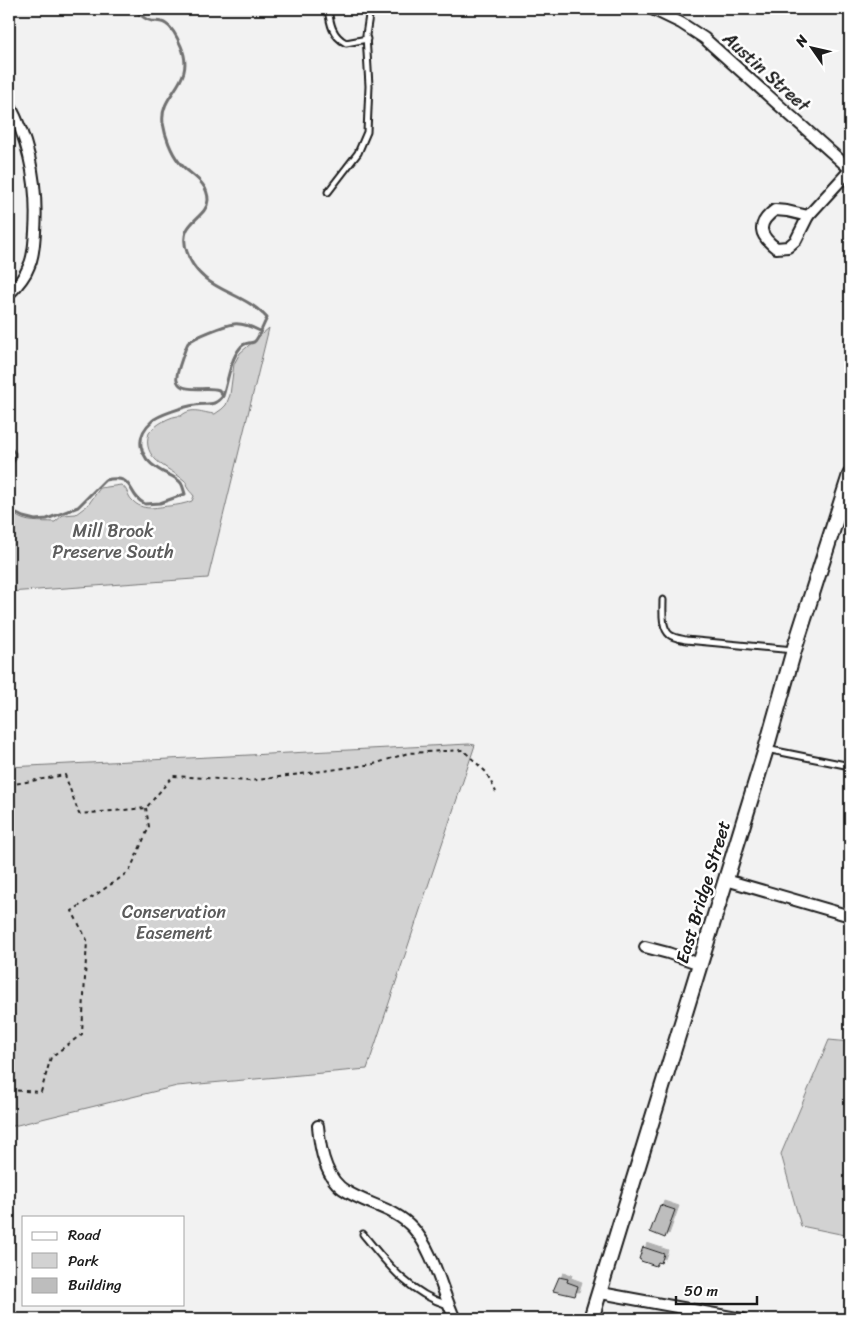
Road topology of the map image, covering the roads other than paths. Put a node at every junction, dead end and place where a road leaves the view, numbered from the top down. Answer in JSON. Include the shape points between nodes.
{"nodes":[{"id":1,"x":328,"y":9,"type":"edge"},
{"id":2,"x":370,"y":9,"type":"edge"},
{"id":3,"x":652,"y":9,"type":"edge"},
{"id":4,"x":367,"y":39,"type":"junction"},
{"id":5,"x":9,"y":104,"type":"edge"},
{"id":6,"x":850,"y":170,"type":"edge"},
{"id":7,"x":328,"y":192,"type":"dead end"},
{"id":8,"x":808,"y":216,"type":"junction"},
{"id":9,"x":9,"y":294,"type":"edge"},
{"id":10,"x":850,"y":475,"type":"edge"},
{"id":11,"x":663,"y":600,"type":"dead end"},
{"id":12,"x":794,"y":650,"type":"junction"},
{"id":13,"x":766,"y":749,"type":"junction"},
{"id":14,"x":850,"y":766,"type":"edge"},
{"id":15,"x":726,"y":880,"type":"junction"},
{"id":16,"x":850,"y":916,"type":"edge"},
{"id":17,"x":645,"y":947,"type":"dead end"},
{"id":18,"x":700,"y":964,"type":"junction"},
{"id":19,"x":318,"y":1126,"type":"dead end"},
{"id":20,"x":364,"y":1234,"type":"dead end"},
{"id":21,"x":601,"y":1293,"type":"junction"},
{"id":22,"x":448,"y":1305,"type":"junction"},
{"id":23,"x":454,"y":1319,"type":"edge"},
{"id":24,"x":592,"y":1319,"type":"edge"},
{"id":25,"x":742,"y":1319,"type":"edge"}],
"edges":[{"from":1,"to":4,"type":"lane","via":[[337,38],[346,43]]},
{"from":2,"to":4,"type":"lane"},
{"from":3,"to":6,"type":"street","name":"Austin Street","via":[[704,38]]},
{"from":4,"to":7,"type":"lane","via":[[367,132],[358,153]]},
{"from":5,"to":9,"type":"street","via":[[20,125],[31,166],[35,213],[30,265]]},
{"from":6,"to":8,"type":"street"},
{"from":8,"to":8,"type":"street","via":[[775,210],[765,217],[761,227],[765,239],[776,248],[788,247],[796,240]]},
{"from":10,"to":12,"type":"street","name":"East Bridge Street"},
{"from":11,"to":12,"type":"lane","via":[[663,619],[670,635],[686,640]]},
{"from":12,"to":13,"type":"street","name":"East Bridge Street"},
{"from":13,"to":14,"type":"lane"},
{"from":13,"to":15,"type":"street","name":"East Bridge Street"},
{"from":15,"to":16,"type":"street"},
{"from":15,"to":18,"type":"street","name":"East Bridge Street"},
{"from":17,"to":18,"type":"street"},
{"from":18,"to":21,"type":"street","name":"East Bridge Street"},
{"from":19,"to":22,"type":"street","via":[[323,1159],[334,1181],[344,1190],[391,1211],[411,1226],[420,1236]]},
{"from":20,"to":22,"type":"lane","via":[[409,1285],[431,1300]]},
{"from":21,"to":24,"type":"street","name":"East Bridge Street"},
{"from":21,"to":25,"type":"street"},
{"from":22,"to":23,"type":"street"}]}
